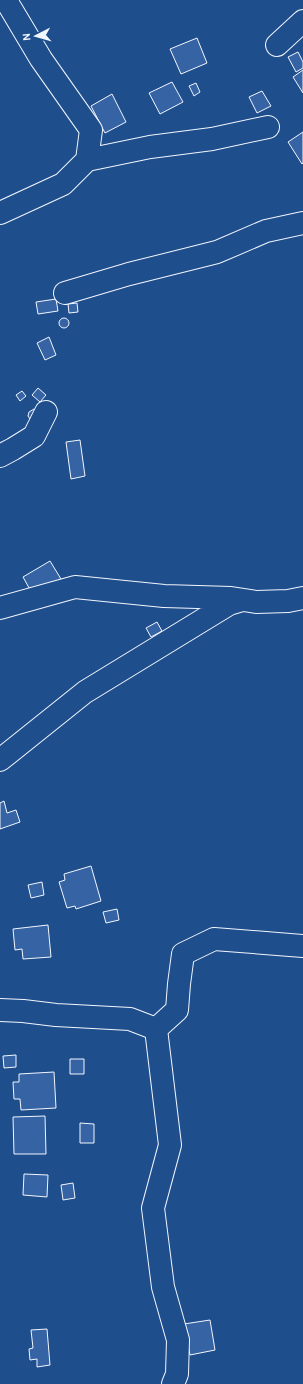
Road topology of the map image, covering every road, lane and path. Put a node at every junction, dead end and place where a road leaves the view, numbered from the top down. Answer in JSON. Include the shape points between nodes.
{"nodes":[{"id":1,"x":8,"y":0,"type":"edge"},
{"id":2,"x":303,"y":21,"type":"edge"},
{"id":3,"x":277,"y":45,"type":"dead end"},
{"id":4,"x":268,"y":127,"type":"dead end"},
{"id":5,"x":87,"y":160,"type":"junction"},
{"id":6,"x":0,"y":213,"type":"edge"},
{"id":7,"x":303,"y":224,"type":"edge"},
{"id":8,"x":65,"y":293,"type":"dead end"},
{"id":9,"x":46,"y":412,"type":"dead end"},
{"id":10,"x":0,"y":456,"type":"edge"},
{"id":11,"x":303,"y":598,"type":"edge"},
{"id":12,"x":242,"y":600,"type":"junction"},
{"id":13,"x":0,"y":608,"type":"edge"},
{"id":14,"x":0,"y":760,"type":"edge"},
{"id":15,"x":303,"y":946,"type":"edge"},
{"id":16,"x":0,"y":1010,"type":"edge"},
{"id":17,"x":156,"y":1029,"type":"junction"},
{"id":18,"x":173,"y":1384,"type":"edge"}],
"edges":[{"from":1,"to":5,"type":"street","via":[[41,59],[91,130]]},
{"from":2,"to":3,"type":"street"},
{"from":4,"to":5,"type":"street","via":[[212,140],[150,147]]},
{"from":5,"to":6,"type":"street","via":[[63,184]]},
{"from":7,"to":8,"type":"street","via":[[266,231],[217,252]]},
{"from":9,"to":10,"type":"street","via":[[34,436]]},
{"from":11,"to":12,"type":"street","via":[[275,602]]},
{"from":12,"to":13,"type":"street","via":[[164,596],[75,587]]},
{"from":12,"to":14,"type":"street","via":[[229,604],[85,692]]},
{"from":15,"to":17,"type":"street","via":[[214,939],[183,954],[178,1010]]},
{"from":16,"to":17,"type":"street","via":[[130,1019]]},
{"from":17,"to":18,"type":"street","via":[[170,1144],[153,1208],[162,1287],[178,1340],[177,1374]]}]}
